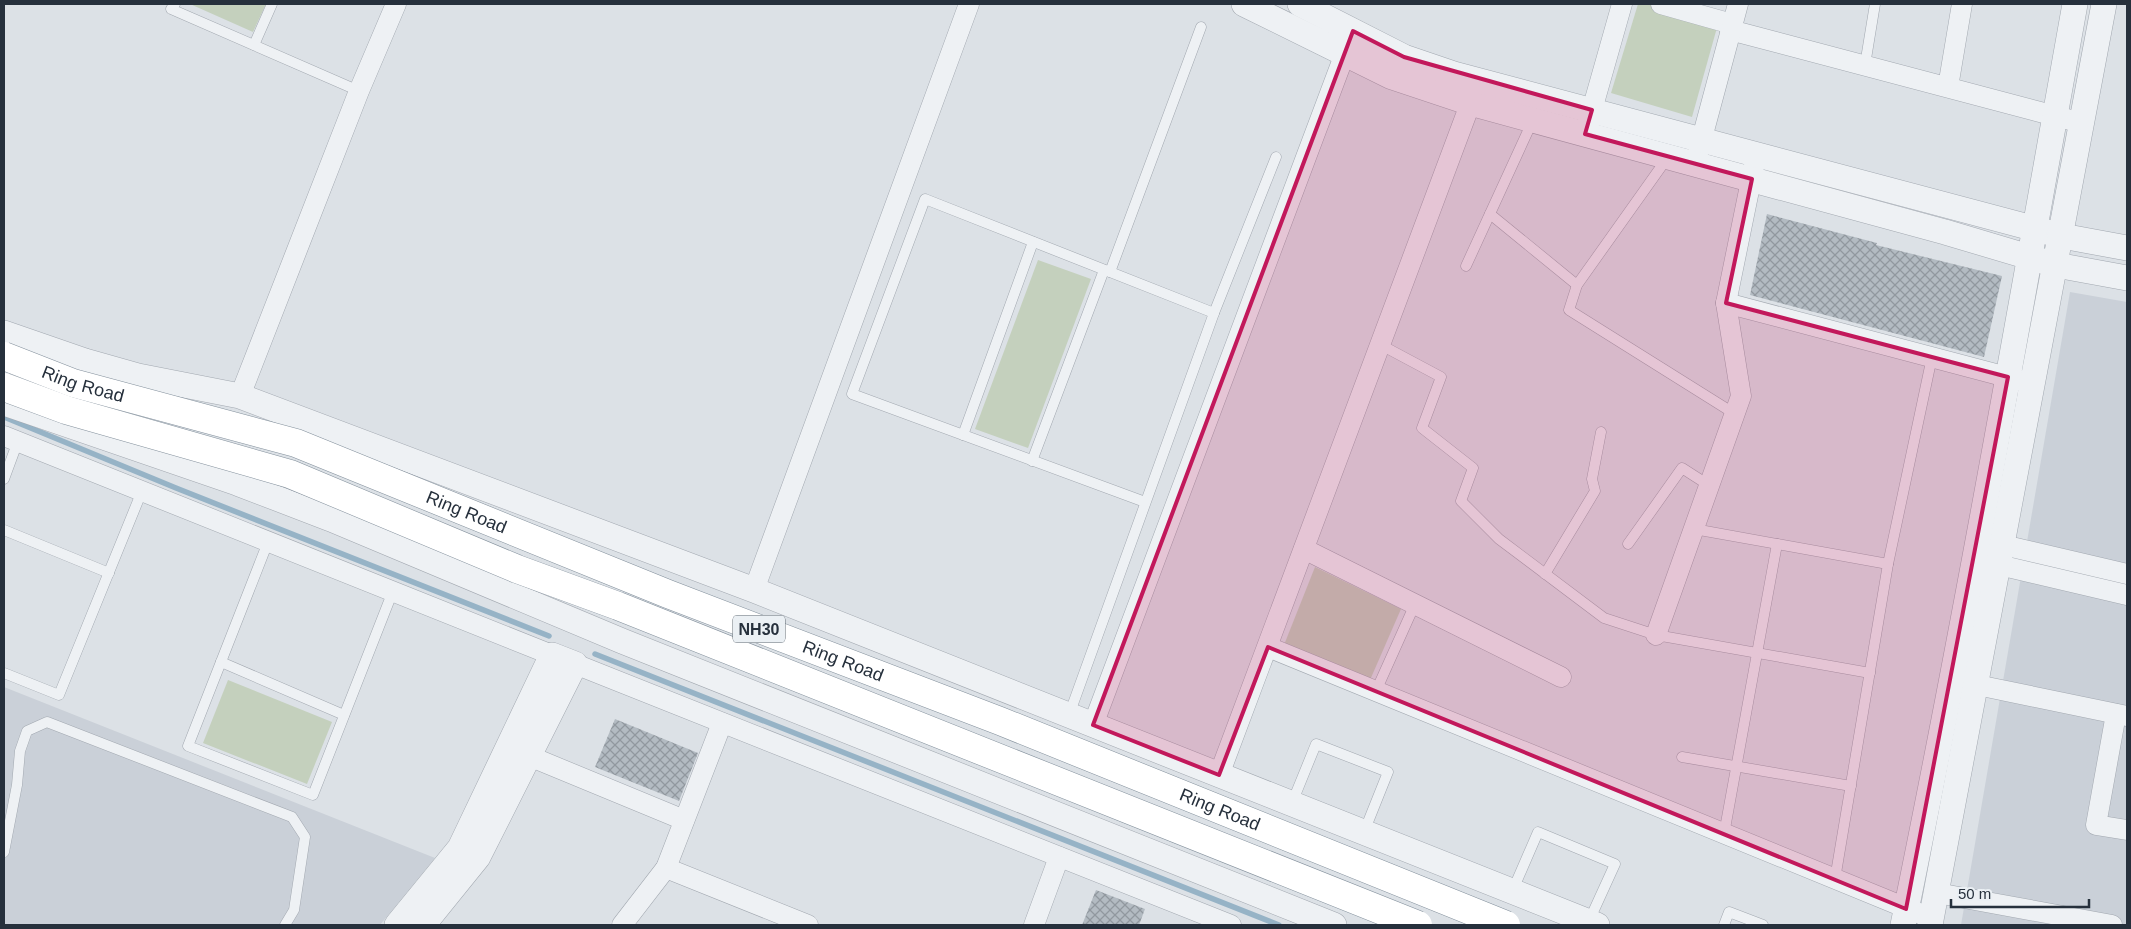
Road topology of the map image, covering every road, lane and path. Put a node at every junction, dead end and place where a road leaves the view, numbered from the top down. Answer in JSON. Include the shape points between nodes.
{"nodes":[{"id":1,"x":175,"y":4,"type":"edge"},
{"id":2,"x":272,"y":4,"type":"edge"},
{"id":3,"x":396,"y":4,"type":"edge"},
{"id":4,"x":969,"y":4,"type":"edge"},
{"id":5,"x":1244,"y":4,"type":"edge"},
{"id":6,"x":1300,"y":4,"type":"edge"},
{"id":7,"x":1622,"y":4,"type":"edge"},
{"id":8,"x":1662,"y":4,"type":"edge"},
{"id":9,"x":1738,"y":4,"type":"edge"},
{"id":10,"x":1875,"y":4,"type":"edge"},
{"id":11,"x":1962,"y":4,"type":"edge"},
{"id":12,"x":2075,"y":4,"type":"edge"},
{"id":13,"x":2104,"y":4,"type":"edge"},
{"id":14,"x":1202,"y":27,"type":"dead end"},
{"id":15,"x":1731,"y":27,"type":"junction"},
{"id":16,"x":1349,"y":42,"type":"junction"},
{"id":17,"x":254,"y":45,"type":"junction"},
{"id":18,"x":1865,"y":65,"type":"junction"},
{"id":19,"x":1480,"y":80,"type":"junction"},
{"id":20,"x":1948,"y":87,"type":"junction"},
{"id":21,"x":359,"y":91,"type":"junction"},
{"id":22,"x":1470,"y":103,"type":"junction"},
{"id":23,"x":1592,"y":110,"type":"junction"},
{"id":24,"x":2055,"y":116,"type":"junction"},
{"id":25,"x":1533,"y":120,"type":"junction"},
{"id":26,"x":2082,"y":123,"type":"junction"},
{"id":27,"x":1585,"y":134,"type":"junction"},
{"id":28,"x":1701,"y":139,"type":"junction"},
{"id":29,"x":1757,"y":154,"type":"junction"},
{"id":30,"x":1276,"y":157,"type":"dead end"},
{"id":31,"x":1668,"y":157,"type":"junction"},
{"id":32,"x":1695,"y":164,"type":"junction"},
{"id":33,"x":1752,"y":180,"type":"junction"},
{"id":34,"x":1490,"y":214,"type":"junction"},
{"id":35,"x":2035,"y":228,"type":"junction"},
{"id":36,"x":2062,"y":236,"type":"junction"},
{"id":37,"x":1033,"y":242,"type":"junction"},
{"id":38,"x":2127,"y":248,"type":"edge"},
{"id":39,"x":2030,"y":257,"type":"junction"},
{"id":40,"x":2056,"y":265,"type":"junction"},
{"id":41,"x":1466,"y":266,"type":"dead end"},
{"id":42,"x":1107,"y":271,"type":"junction"},
{"id":43,"x":2127,"y":278,"type":"edge"},
{"id":44,"x":1577,"y":285,"type":"junction"},
{"id":45,"x":1726,"y":303,"type":"junction"},
{"id":46,"x":1214,"y":313,"type":"junction"},
{"id":47,"x":4,"y":333,"type":"edge"},
{"id":48,"x":1381,"y":344,"type":"junction"},
{"id":49,"x":4,"y":356,"type":"edge"},
{"id":50,"x":1932,"y":357,"type":"junction"},
{"id":51,"x":85,"y":362,"type":"junction"},
{"id":52,"x":2008,"y":377,"type":"junction"},
{"id":53,"x":2034,"y":384,"type":"junction"},
{"id":54,"x":4,"y":387,"type":"edge"},
{"id":55,"x":240,"y":396,"type":"junction"},
{"id":56,"x":4,"y":403,"type":"edge"},
{"id":57,"x":1735,"y":414,"type":"junction"},
{"id":58,"x":60,"y":423,"type":"junction"},
{"id":59,"x":1601,"y":432,"type":"dead end"},
{"id":60,"x":963,"y":435,"type":"junction"},
{"id":61,"x":11,"y":439,"type":"edge"},
{"id":62,"x":1032,"y":460,"type":"junction"},
{"id":63,"x":4,"y":479,"type":"edge"},
{"id":64,"x":1710,"y":486,"type":"junction"},
{"id":65,"x":142,"y":491,"type":"junction"},
{"id":66,"x":1145,"y":502,"type":"junction"},
{"id":67,"x":4,"y":530,"type":"edge"},
{"id":68,"x":1694,"y":530,"type":"junction"},
{"id":69,"x":268,"y":542,"type":"junction"},
{"id":70,"x":1628,"y":544,"type":"dead end"},
{"id":71,"x":1777,"y":544,"type":"junction"},
{"id":72,"x":1304,"y":549,"type":"junction"},
{"id":73,"x":2001,"y":555,"type":"junction"},
{"id":74,"x":1888,"y":564,"type":"junction"},
{"id":75,"x":109,"y":572,"type":"junction"},
{"id":76,"x":1545,"y":574,"type":"junction"},
{"id":77,"x":2127,"y":574,"type":"edge"},
{"id":78,"x":754,"y":590,"type":"junction"},
{"id":79,"x":393,"y":591,"type":"junction"},
{"id":80,"x":2127,"y":595,"type":"edge"},
{"id":81,"x":1414,"y":604,"type":"junction"},
{"id":82,"x":1656,"y":635,"type":"junction"},
{"id":83,"x":1268,"y":647,"type":"junction"},
{"id":84,"x":1758,"y":653,"type":"junction"},
{"id":85,"x":552,"y":655,"type":"junction"},
{"id":86,"x":221,"y":662,"type":"junction"},
{"id":87,"x":575,"y":664,"type":"junction"},
{"id":88,"x":4,"y":673,"type":"edge"},
{"id":89,"x":1870,"y":673,"type":"junction"},
{"id":90,"x":1561,"y":677,"type":"dead end"},
{"id":91,"x":1977,"y":685,"type":"junction"},
{"id":92,"x":1376,"y":691,"type":"junction"},
{"id":93,"x":344,"y":715,"type":"junction"},
{"id":94,"x":1069,"y":715,"type":"junction"},
{"id":95,"x":2121,"y":715,"type":"edge"},
{"id":96,"x":722,"y":723,"type":"junction"},
{"id":97,"x":1093,"y":725,"type":"junction"},
{"id":98,"x":529,"y":756,"type":"junction"},
{"id":99,"x":1682,"y":757,"type":"dead end"},
{"id":100,"x":1738,"y":767,"type":"junction"},
{"id":101,"x":1219,"y":775,"type":"junction"},
{"id":102,"x":1851,"y":786,"type":"junction"},
{"id":103,"x":1292,"y":804,"type":"junction"},
{"id":104,"x":684,"y":820,"type":"junction"},
{"id":105,"x":2127,"y":830,"type":"edge"},
{"id":106,"x":1364,"y":833,"type":"junction"},
{"id":107,"x":1724,"y":834,"type":"junction"},
{"id":108,"x":4,"y":852,"type":"edge"},
{"id":109,"x":1059,"y":857,"type":"junction"},
{"id":110,"x":666,"y":868,"type":"junction"},
{"id":111,"x":1835,"y":879,"type":"junction"},
{"id":112,"x":1512,"y":892,"type":"junction"},
{"id":113,"x":1937,"y":894,"type":"junction"},
{"id":114,"x":1904,"y":917,"type":"edge"},
{"id":115,"x":1931,"y":922,"type":"edge"},
{"id":116,"x":1593,"y":924,"type":"edge"},
{"id":117,"x":286,"y":925,"type":"edge"},
{"id":118,"x":396,"y":925,"type":"edge"},
{"id":119,"x":423,"y":925,"type":"edge"},
{"id":120,"x":622,"y":925,"type":"edge"},
{"id":121,"x":808,"y":925,"type":"edge"},
{"id":122,"x":1034,"y":925,"type":"edge"},
{"id":123,"x":1231,"y":925,"type":"edge"},
{"id":124,"x":1334,"y":925,"type":"edge"},
{"id":125,"x":1418,"y":925,"type":"edge"},
{"id":126,"x":1506,"y":925,"type":"edge"},
{"id":127,"x":1724,"y":925,"type":"edge"},
{"id":128,"x":1763,"y":925,"type":"edge"},
{"id":129,"x":2112,"y":925,"type":"edge"}],
"edges":[{"from":1,"to":17,"type":"lane","via":[[171,9]]},
{"from":2,"to":17,"type":"lane"},
{"from":3,"to":21,"type":"street"},
{"from":4,"to":78,"type":"street"},
{"from":5,"to":16,"type":"street"},
{"from":6,"to":16,"type":"street"},
{"from":7,"to":23,"type":"street"},
{"from":8,"to":15,"type":"street"},
{"from":9,"to":15,"type":"street"},
{"from":10,"to":18,"type":"lane"},
{"from":11,"to":20,"type":"street"},
{"from":12,"to":24,"type":"street"},
{"from":13,"to":26,"type":"street"},
{"from":14,"to":42,"type":"lane"},
{"from":15,"to":18,"type":"street"},
{"from":15,"to":28,"type":"street"},
{"from":16,"to":19,"type":"street"},
{"from":16,"to":22,"type":"street","via":[[1392,77]]},
{"from":16,"to":97,"type":"street"},
{"from":17,"to":21,"type":"lane"},
{"from":18,"to":20,"type":"street"},
{"from":19,"to":22,"type":"street"},
{"from":19,"to":23,"type":"street"},
{"from":20,"to":24,"type":"street"},
{"from":21,"to":55,"type":"street"},
{"from":22,"to":25,"type":"street"},
{"from":22,"to":48,"type":"street"},
{"from":23,"to":27,"type":"street"},
{"from":23,"to":28,"type":"street"},
{"from":24,"to":26,"type":"street"},
{"from":24,"to":35,"type":"street"},
{"from":25,"to":27,"type":"street"},
{"from":25,"to":34,"type":"lane"},
{"from":26,"to":36,"type":"street"},
{"from":27,"to":31,"type":"street"},
{"from":28,"to":29,"type":"street"},
{"from":28,"to":32,"type":"street"},
{"from":29,"to":33,"type":"street"},
{"from":29,"to":35,"type":"street"},
{"from":30,"to":46,"type":"lane"},
{"from":31,"to":32,"type":"street"},
{"from":31,"to":44,"type":"lane"},
{"from":32,"to":33,"type":"street"},
{"from":33,"to":39,"type":"street"},
{"from":33,"to":45,"type":"street"},
{"from":34,"to":41,"type":"lane"},
{"from":34,"to":44,"type":"lane"},
{"from":35,"to":36,"type":"street"},
{"from":35,"to":39,"type":"street"},
{"from":36,"to":38,"type":"street"},
{"from":36,"to":40,"type":"street"},
{"from":37,"to":42,"type":"lane"},
{"from":37,"to":60,"type":"lane"},
{"from":37,"to":60,"type":"lane","via":[[925,199],[852,394]]},
{"from":39,"to":40,"type":"street"},
{"from":39,"to":52,"type":"street"},
{"from":40,"to":43,"type":"street"},
{"from":40,"to":53,"type":"street"},
{"from":42,"to":46,"type":"lane"},
{"from":42,"to":62,"type":"lane"},
{"from":44,"to":57,"type":"lane","via":[[1569,310]]},
{"from":45,"to":50,"type":"street"},
{"from":45,"to":57,"type":"street","via":[[1741,396]]},
{"from":46,"to":66,"type":"lane"},
{"from":47,"to":51,"type":"street"},
{"from":48,"to":72,"type":"street"},
{"from":48,"to":76,"type":"lane","via":[[1441,377],[1422,428],[1473,468],[1462,501],[1499,539]]},
{"from":49,"to":126,"type":"highway","name":"Ring Road","number":"NH30","bridge":true,"via":[[73,382],[296,443],[668,594],[1000,721]]},
{"from":50,"to":52,"type":"street"},
{"from":50,"to":74,"type":"lane"},
{"from":51,"to":55,"type":"street"},
{"from":51,"to":58,"type":"street"},
{"from":52,"to":53,"type":"street"},
{"from":52,"to":114,"type":"street"},
{"from":53,"to":73,"type":"street"},
{"from":54,"to":125,"type":"highway","name":"Ring Road","number":"NH30","bridge":true,"via":[[66,410],[290,474],[517,569],[627,609]]},
{"from":55,"to":78,"type":"street"},
{"from":56,"to":58,"type":"street"},
{"from":57,"to":64,"type":"street"},
{"from":58,"to":124,"type":"street","via":[[332,519],[622,641]]},
{"from":59,"to":76,"type":"lane","via":[[1592,479],[1595,491]]},
{"from":60,"to":62,"type":"lane"},
{"from":61,"to":63,"type":"lane"},
{"from":61,"to":65,"type":"street"},
{"from":62,"to":66,"type":"lane"},
{"from":64,"to":68,"type":"street"},
{"from":64,"to":70,"type":"lane","via":[[1682,468]]},
{"from":65,"to":69,"type":"street"},
{"from":65,"to":75,"type":"lane"},
{"from":66,"to":94,"type":"lane"},
{"from":67,"to":75,"type":"lane"},
{"from":68,"to":71,"type":"lane"},
{"from":68,"to":82,"type":"street"},
{"from":69,"to":79,"type":"street"},
{"from":69,"to":86,"type":"lane"},
{"from":71,"to":74,"type":"lane"},
{"from":71,"to":84,"type":"lane"},
{"from":72,"to":81,"type":"street"},
{"from":72,"to":83,"type":"street"},
{"from":73,"to":77,"type":"street"},
{"from":73,"to":80,"type":"street"},
{"from":73,"to":91,"type":"street"},
{"from":74,"to":89,"type":"lane"},
{"from":75,"to":88,"type":"lane","via":[[59,695]]},
{"from":76,"to":82,"type":"lane","via":[[1604,618]]},
{"from":78,"to":94,"type":"street"},
{"from":79,"to":85,"type":"street"},
{"from":79,"to":93,"type":"lane"},
{"from":81,"to":90,"type":"street"},
{"from":81,"to":92,"type":"lane"},
{"from":82,"to":84,"type":"lane"},
{"from":83,"to":92,"type":"street"},
{"from":83,"to":101,"type":"street"},
{"from":84,"to":89,"type":"lane"},
{"from":84,"to":100,"type":"lane"},
{"from":85,"to":87,"type":"street"},
{"from":85,"to":118,"type":"street","via":[[460,848]]},
{"from":86,"to":93,"type":"lane"},
{"from":86,"to":93,"type":"lane","via":[[188,746],[313,795]]},
{"from":87,"to":96,"type":"street"},
{"from":87,"to":98,"type":"street"},
{"from":89,"to":102,"type":"lane"},
{"from":91,"to":95,"type":"street"},
{"from":91,"to":113,"type":"street"},
{"from":92,"to":107,"type":"street"},
{"from":94,"to":97,"type":"street"},
{"from":95,"to":105,"type":"street","via":[[2096,824]]},
{"from":96,"to":104,"type":"street"},
{"from":96,"to":109,"type":"street"},
{"from":97,"to":101,"type":"street"},
{"from":98,"to":104,"type":"street"},
{"from":98,"to":119,"type":"street","via":[[478,857]]},
{"from":99,"to":100,"type":"lane"},
{"from":100,"to":102,"type":"lane"},
{"from":100,"to":107,"type":"lane"},
{"from":101,"to":103,"type":"street"},
{"from":102,"to":111,"type":"lane"},
{"from":103,"to":106,"type":"street"},
{"from":103,"to":106,"type":"lane","via":[[1316,744],[1388,772]]},
{"from":104,"to":110,"type":"street"},
{"from":106,"to":112,"type":"street"},
{"from":107,"to":111,"type":"street"},
{"from":108,"to":117,"type":"lane","via":[[20,751],[27,731],[47,722],[292,817],[305,837],[294,910]]},
{"from":109,"to":122,"type":"street"},
{"from":109,"to":123,"type":"street"},
{"from":110,"to":120,"type":"street"},
{"from":110,"to":121,"type":"street"},
{"from":111,"to":114,"type":"street"},
{"from":112,"to":116,"type":"street"},
{"from":112,"to":116,"type":"lane","via":[[1538,832],[1615,864]]},
{"from":113,"to":115,"type":"street"},
{"from":113,"to":129,"type":"street"},
{"from":114,"to":115,"type":"street"},
{"from":127,"to":128,"type":"lane","via":[[1729,912]]}]}
